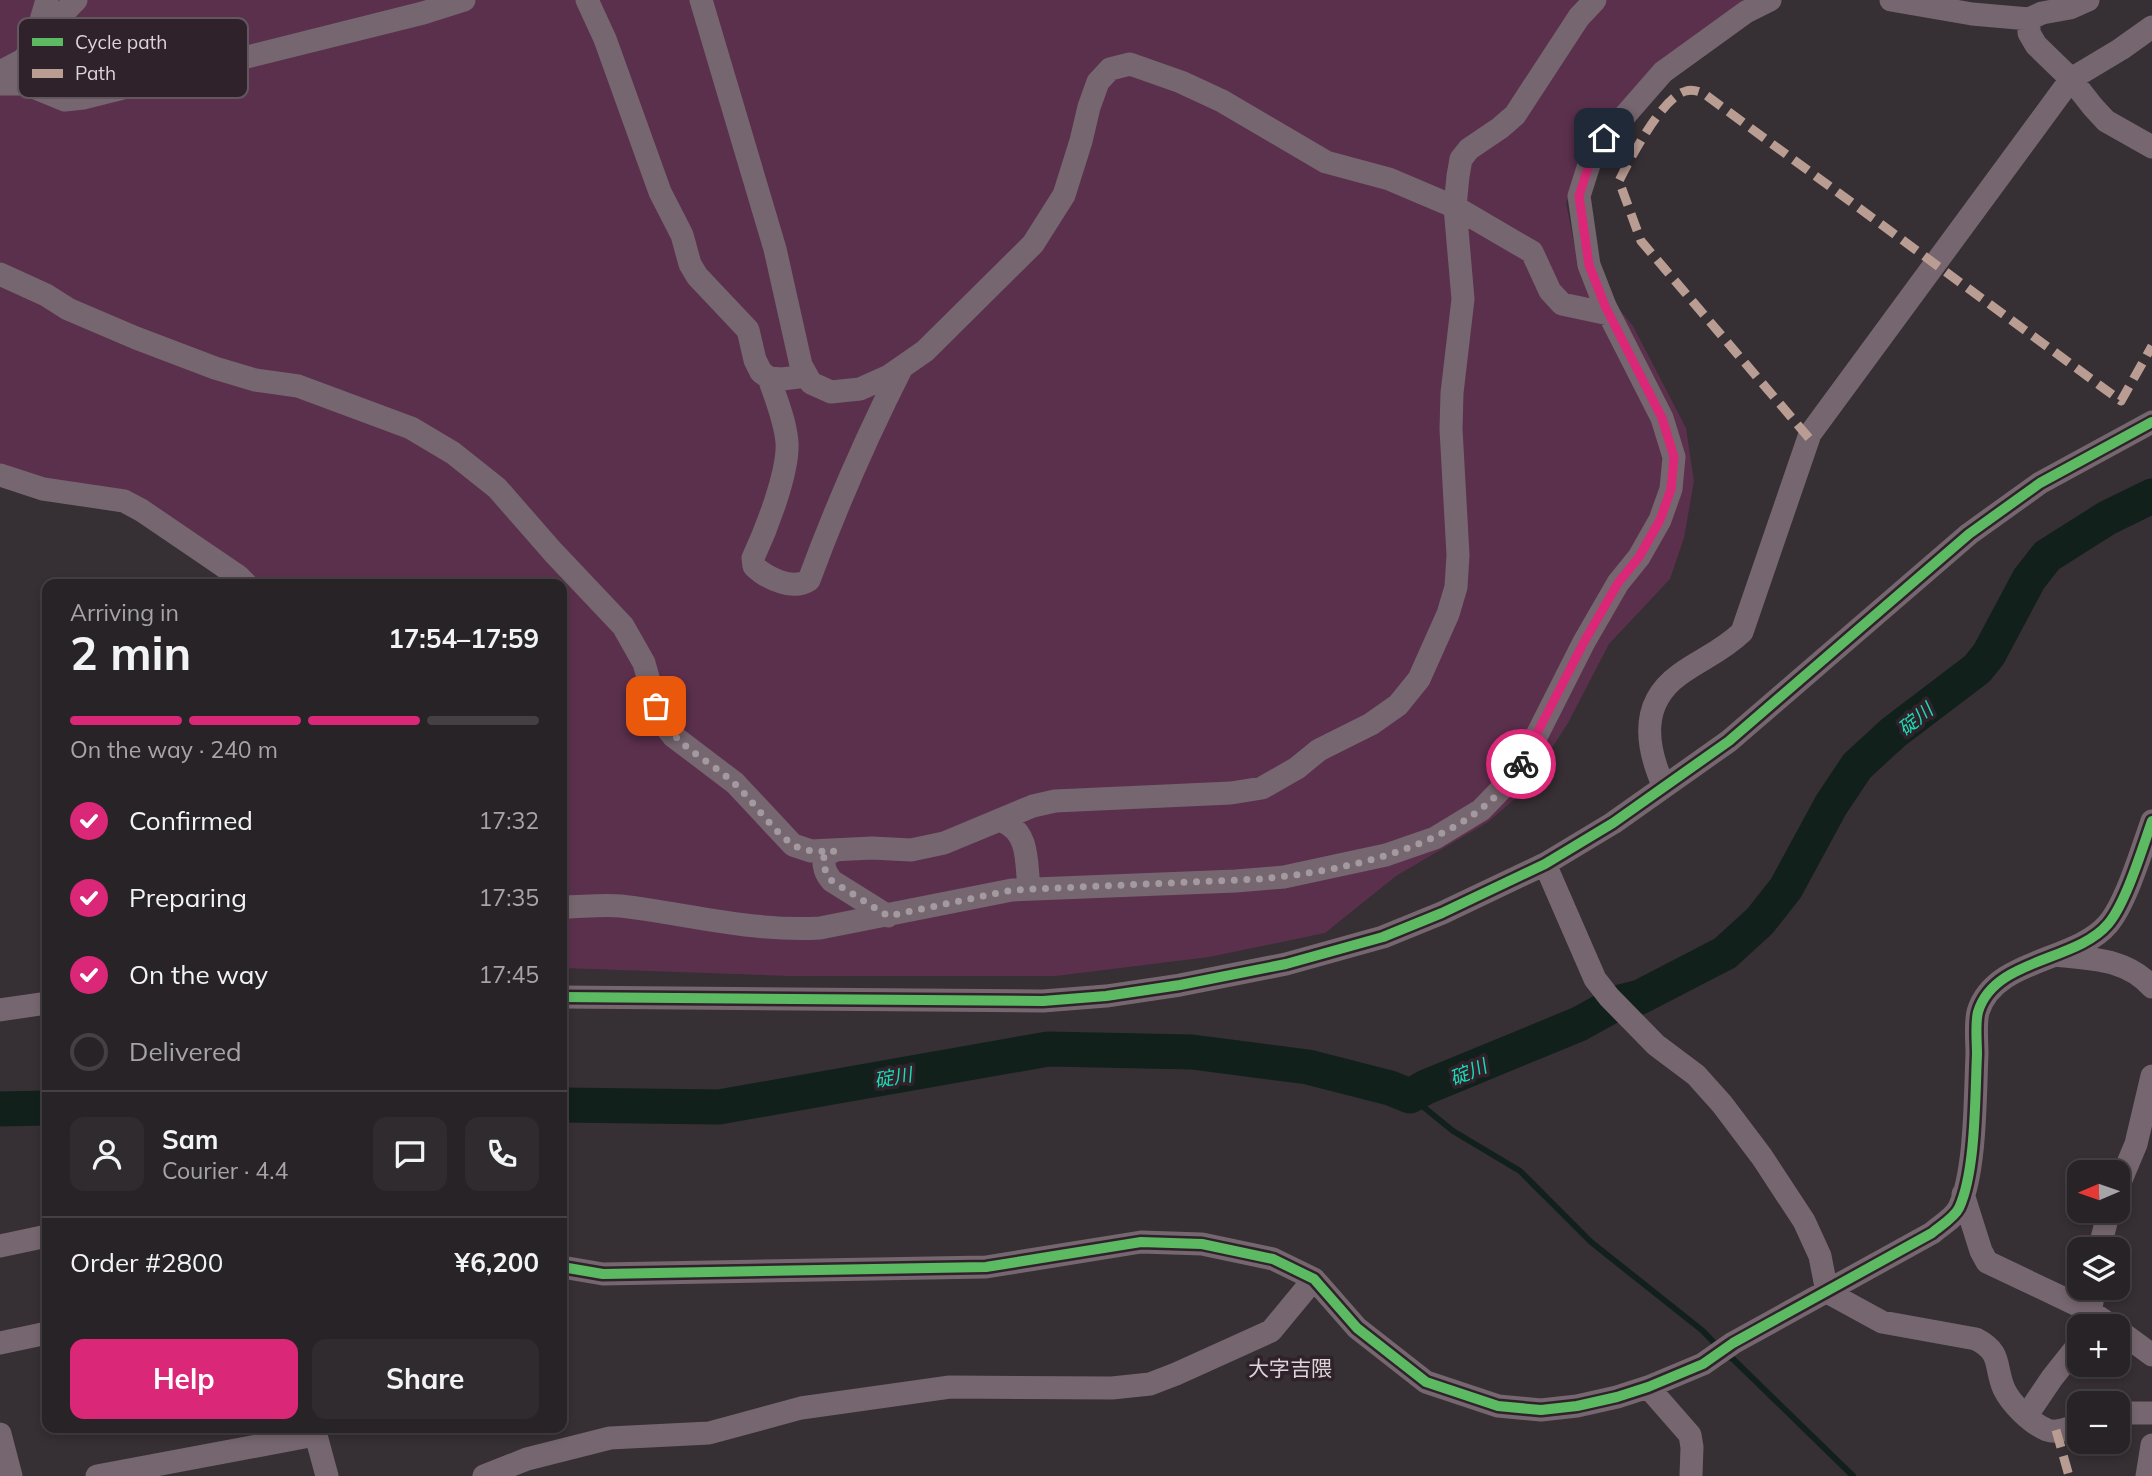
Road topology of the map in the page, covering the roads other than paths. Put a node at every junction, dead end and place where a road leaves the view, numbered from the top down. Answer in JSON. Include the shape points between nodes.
{"nodes":[{"id":1,"x":47,"y":0,"type":"edge"},
{"id":2,"x":76,"y":0,"type":"edge"},
{"id":3,"x":464,"y":0,"type":"edge"},
{"id":4,"x":587,"y":0,"type":"edge"},
{"id":5,"x":701,"y":0,"type":"edge"},
{"id":6,"x":1595,"y":0,"type":"edge"},
{"id":7,"x":1770,"y":0,"type":"edge"},
{"id":8,"x":1891,"y":0,"type":"edge"},
{"id":9,"x":2088,"y":0,"type":"edge"},
{"id":10,"x":1995,"y":8,"type":"edge"},
{"id":11,"x":41,"y":18,"type":"edge"},
{"id":12,"x":59,"y":18,"type":"edge"},
{"id":13,"x":2029,"y":19,"type":"junction"},
{"id":14,"x":2152,"y":27,"type":"edge"},
{"id":15,"x":248,"y":57,"type":"edge"},
{"id":16,"x":18,"y":64,"type":"edge"},
{"id":17,"x":1,"y":78,"type":"edge"},
{"id":18,"x":2071,"y":79,"type":"junction"},
{"id":19,"x":60,"y":98,"type":"edge"},
{"id":20,"x":83,"y":98,"type":"edge"},
{"id":21,"x":2152,"y":147,"type":"edge"},
{"id":22,"x":1455,"y":207,"type":"junction"},
{"id":23,"x":0,"y":274,"type":"edge"},
{"id":24,"x":1609,"y":314,"type":"junction"},
{"id":25,"x":902,"y":367,"type":"junction"},
{"id":26,"x":807,"y":376,"type":"junction"},
{"id":27,"x":769,"y":378,"type":"junction"},
{"id":28,"x":2152,"y":422,"type":"edge"},
{"id":29,"x":0,"y":475,"type":"edge"},
{"id":30,"x":240,"y":579,"type":"edge"},
{"id":31,"x":1664,"y":787,"type":"junction"},
{"id":32,"x":1002,"y":821,"type":"junction"},
{"id":33,"x":2152,"y":821,"type":"edge"},
{"id":34,"x":834,"y":851,"type":"junction"},
{"id":35,"x":1545,"y":864,"type":"junction"},
{"id":36,"x":1029,"y":889,"type":"junction"},
{"id":37,"x":567,"y":907,"type":"edge"},
{"id":38,"x":888,"y":916,"type":"junction"},
{"id":39,"x":2053,"y":955,"type":"junction"},
{"id":40,"x":2152,"y":987,"type":"edge"},
{"id":41,"x":567,"y":997,"type":"edge"},
{"id":42,"x":42,"y":1004,"type":"edge"},
{"id":43,"x":0,"y":1010,"type":"edge"},
{"id":44,"x":2152,"y":1076,"type":"edge"},
{"id":45,"x":2143,"y":1152,"type":"edge"},
{"id":46,"x":2130,"y":1170,"type":"edge"},
{"id":47,"x":1963,"y":1194,"type":"junction"},
{"id":48,"x":42,"y":1237,"type":"edge"},
{"id":49,"x":0,"y":1246,"type":"edge"},
{"id":50,"x":567,"y":1267,"type":"edge"},
{"id":51,"x":1314,"y":1279,"type":"junction"},
{"id":52,"x":1826,"y":1292,"type":"junction"},
{"id":53,"x":2079,"y":1314,"type":"edge"},
{"id":54,"x":42,"y":1334,"type":"edge"},
{"id":55,"x":2130,"y":1339,"type":"edge"},
{"id":56,"x":0,"y":1343,"type":"edge"},
{"id":57,"x":2152,"y":1355,"type":"edge"},
{"id":58,"x":2067,"y":1359,"type":"edge"},
{"id":59,"x":1648,"y":1387,"type":"junction"},
{"id":60,"x":2130,"y":1413,"type":"edge"},
{"id":61,"x":2152,"y":1413,"type":"edge"},
{"id":62,"x":2027,"y":1415,"type":"junction"},
{"id":63,"x":2067,"y":1430,"type":"edge"},
{"id":64,"x":309,"y":1433,"type":"edge"},
{"id":65,"x":314,"y":1433,"type":"edge"},
{"id":66,"x":0,"y":1434,"type":"edge"},
{"id":67,"x":2152,"y":1445,"type":"edge"},
{"id":68,"x":11,"y":1476,"type":"edge"},
{"id":69,"x":97,"y":1476,"type":"edge"},
{"id":70,"x":327,"y":1476,"type":"edge"},
{"id":71,"x":484,"y":1476,"type":"edge"},
{"id":72,"x":1691,"y":1476,"type":"edge"},
{"id":73,"x":2147,"y":1476,"type":"edge"}],
"edges":[{"from":1,"to":11,"type":"street"},
{"from":2,"to":12,"type":"street"},
{"from":3,"to":15,"type":"street"},
{"from":4,"to":27,"type":"street","via":[[690,264],[702,283],[748,330],[755,360]]},
{"from":5,"to":26,"type":"street","via":[[775,249]]},
{"from":6,"to":22,"type":"street","via":[[1515,115],[1461,159]]},
{"from":7,"to":24,"type":"street","via":[[1745,12],[1663,72],[1593,152],[1579,196],[1589,265]]},
{"from":8,"to":10,"type":"street"},
{"from":9,"to":13,"type":"street"},
{"from":10,"to":13,"type":"street"},
{"from":13,"to":18,"type":"street","via":[[2029,33],[2036,45]]},
{"from":14,"to":18,"type":"street"},
{"from":16,"to":17,"type":"street"},
{"from":18,"to":21,"type":"street","via":[[2106,121]]},
{"from":18,"to":31,"type":"street","via":[[1810,434],[1742,632],[1726,648],[1679,675],[1659,695],[1649,738]]},
{"from":19,"to":20,"type":"street"},
{"from":22,"to":24,"type":"street","via":[[1532,252],[1550,291],[1562,304]]},
{"from":22,"to":25,"type":"street","via":[[1389,179],[1326,162],[1181,82],[1130,64],[1110,69],[1098,82],[1088,107],[1064,195],[1033,244],[925,351]]},
{"from":22,"to":32,"type":"street","via":[[1463,299],[1451,429],[1456,587],[1419,679],[1398,705],[1371,724],[1319,750],[1262,788],[1055,801]]},
{"from":23,"to":34,"type":"street","via":[[136,338],[255,380],[298,386],[411,428],[453,453],[497,488],[623,626],[644,663],[656,706],[673,736],[735,783],[793,845]]},
{"from":24,"to":36,"type":"street","via":[[1662,418],[1674,457],[1671,489],[1660,520],[1584,642],[1538,735],[1512,778],[1481,810],[1435,838],[1387,855],[1284,877]]},
{"from":25,"to":26,"type":"street","via":[[860,388],[831,392],[811,383]]},
{"from":25,"to":27,"type":"street","via":[[869,433],[809,580],[802,585],[762,574],[754,566],[786,463],[787,441]]},
{"from":26,"to":27,"type":"street"},
{"from":28,"to":31,"type":"street","via":[[2040,483],[1969,534],[1729,741]]},
{"from":29,"to":30,"type":"street","via":[[44,489],[124,501]]},
{"from":31,"to":35,"type":"street"},
{"from":32,"to":34,"type":"street","via":[[911,850]]},
{"from":32,"to":36,"type":"street","via":[[1020,834]]},
{"from":33,"to":39,"type":"street","via":[[2108,925]]},
{"from":34,"to":38,"type":"street","via":[[824,855],[826,874]]},
{"from":35,"to":41,"type":"street","via":[[1383,937],[1286,964],[1106,996],[1043,1001]]},
{"from":35,"to":52,"type":"street","via":[[1595,979],[1656,1045],[1696,1075],[1762,1157],[1804,1221],[1820,1256]]},
{"from":36,"to":38,"type":"street"},
{"from":37,"to":38,"type":"street","via":[[618,905],[790,930]]},
{"from":39,"to":40,"type":"street","via":[[2111,961],[2129,968]]},
{"from":39,"to":47,"type":"street","via":[[1987,992],[1978,1013],[1975,1121]]},
{"from":42,"to":43,"type":"street"},
{"from":44,"to":45,"type":"street"},
{"from":45,"to":46,"type":"street"},
{"from":47,"to":52,"type":"street","via":[[1958,1210],[1932,1233]]},
{"from":47,"to":53,"type":"street","via":[[1987,1262]]},
{"from":48,"to":49,"type":"street"},
{"from":50,"to":51,"type":"street","via":[[603,1274],[986,1267],[1141,1242],[1202,1244],[1273,1259]]},
{"from":51,"to":59,"type":"street","via":[[1357,1328],[1426,1382],[1498,1406],[1565,1407]]},
{"from":51,"to":71,"type":"street","via":[[1271,1331],[1150,1384],[950,1387],[801,1408],[709,1433],[610,1438],[527,1459]]},
{"from":52,"to":59,"type":"street","via":[[1703,1364]]},
{"from":52,"to":62,"type":"street","via":[[1882,1322],[1976,1339],[1989,1346],[2004,1388]]},
{"from":54,"to":56,"type":"street"},
{"from":55,"to":57,"type":"street"},
{"from":58,"to":62,"type":"street"},
{"from":59,"to":72,"type":"street","via":[[1690,1435]]},
{"from":60,"to":61,"type":"street"},
{"from":62,"to":63,"type":"street","via":[[2049,1430]]},
{"from":64,"to":69,"type":"street"},
{"from":65,"to":70,"type":"street"},
{"from":66,"to":68,"type":"street"},
{"from":67,"to":73,"type":"street"}]}
